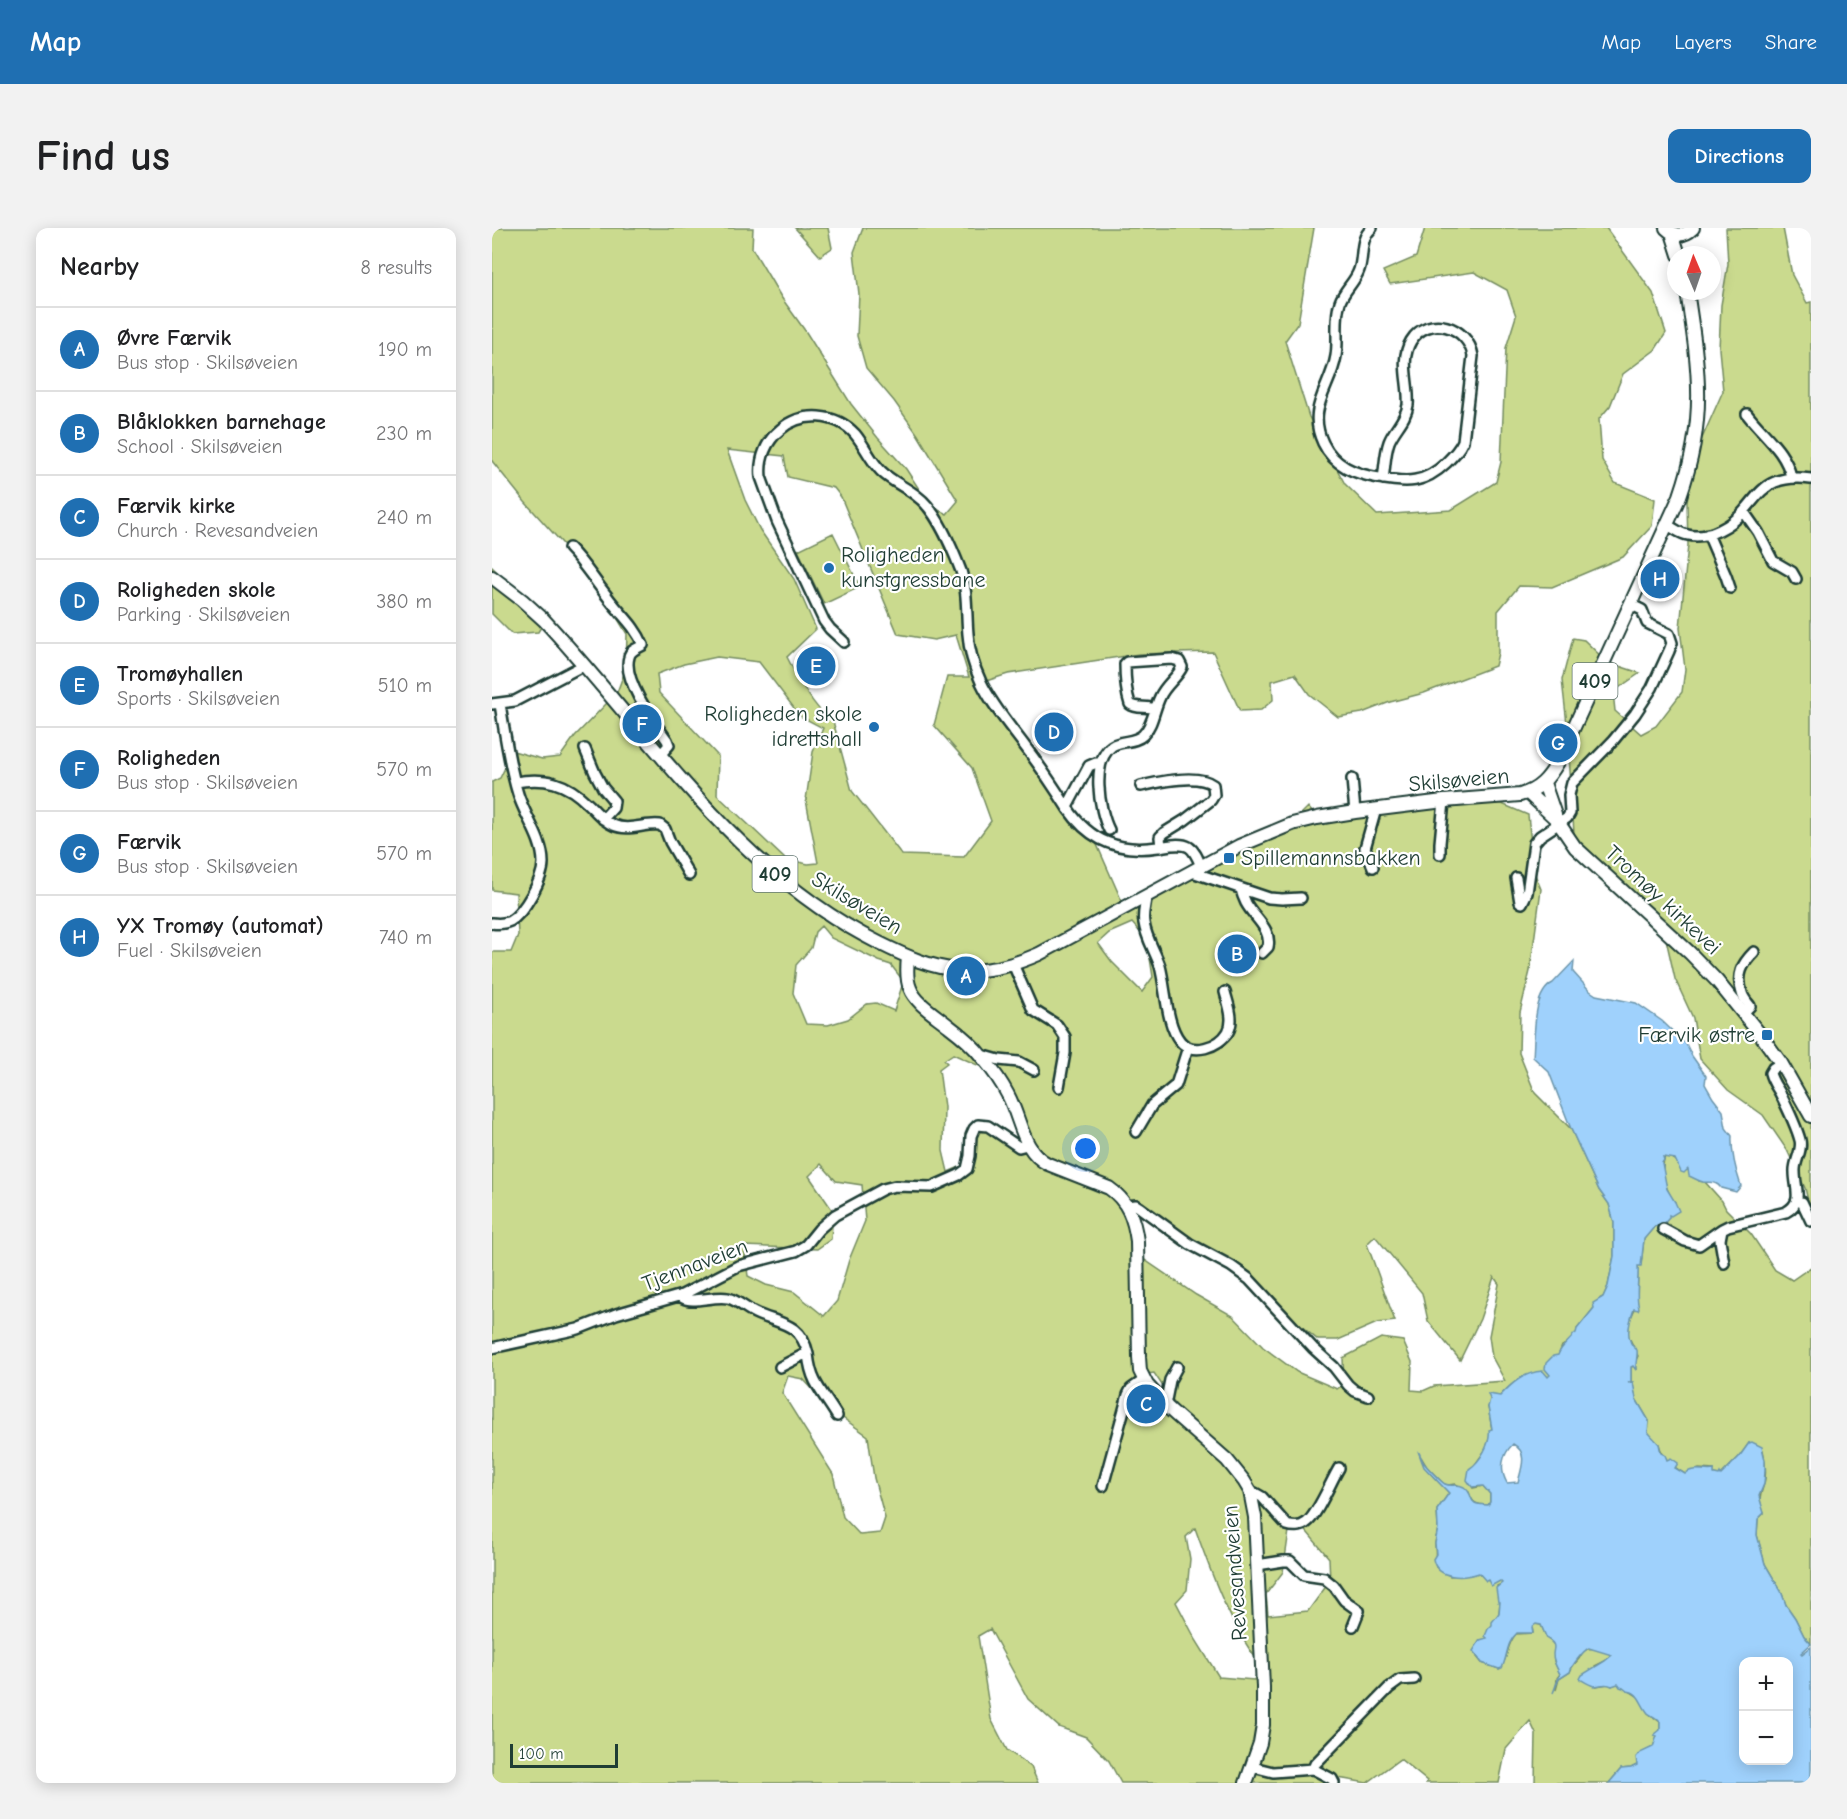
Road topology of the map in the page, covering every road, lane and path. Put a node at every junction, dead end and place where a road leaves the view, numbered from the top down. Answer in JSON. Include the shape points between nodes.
{"nodes":[{"id":1,"x":1368,"y":229,"type":"edge"},
{"id":2,"x":1690,"y":230,"type":"edge"},
{"id":3,"x":1669,"y":231,"type":"edge"},
{"id":4,"x":1675,"y":246,"type":"edge"},
{"id":5,"x":1686,"y":246,"type":"edge"},
{"id":6,"x":1688,"y":300,"type":"edge"},
{"id":7,"x":1747,"y":414,"type":"dead end"},
{"id":8,"x":1791,"y":477,"type":"junction"},
{"id":9,"x":1383,"y":479,"type":"junction"},
{"id":10,"x":1811,"y":479,"type":"edge"},
{"id":11,"x":1743,"y":512,"type":"junction"},
{"id":12,"x":1667,"y":525,"type":"junction"},
{"id":13,"x":1708,"y":534,"type":"junction"},
{"id":14,"x":569,"y":548,"type":"dead end"},
{"id":15,"x":492,"y":577,"type":"edge"},
{"id":16,"x":1796,"y":579,"type":"dead end"},
{"id":17,"x":1730,"y":588,"type":"dead end"},
{"id":18,"x":1630,"y":604,"type":"junction"},
{"id":19,"x":844,"y":642,"type":"dead end"},
{"id":20,"x":584,"y":665,"type":"junction"},
{"id":21,"x":496,"y":704,"type":"edge"},
{"id":22,"x":1155,"y":709,"type":"junction"},
{"id":23,"x":585,"y":749,"type":"dead end"},
{"id":24,"x":661,"y":754,"type":"junction"},
{"id":25,"x":1100,"y":763,"type":"junction"},
{"id":26,"x":1352,"y":779,"type":"dead end"},
{"id":27,"x":514,"y":782,"type":"junction"},
{"id":28,"x":1141,"y":786,"type":"dead end"},
{"id":29,"x":1545,"y":786,"type":"junction"},
{"id":30,"x":1531,"y":795,"type":"junction"},
{"id":31,"x":1444,"y":801,"type":"junction"},
{"id":32,"x":1067,"y":807,"type":"junction"},
{"id":33,"x":1376,"y":809,"type":"junction"},
{"id":34,"x":1355,"y":812,"type":"junction"},
{"id":35,"x":603,"y":819,"type":"junction"},
{"id":36,"x":1557,"y":821,"type":"junction"},
{"id":37,"x":1109,"y":830,"type":"dead end"},
{"id":38,"x":1161,"y":847,"type":"junction"},
{"id":39,"x":1440,"y":854,"type":"dead end"},
{"id":40,"x":1373,"y":867,"type":"dead end"},
{"id":41,"x":1197,"y":868,"type":"junction"},
{"id":42,"x":689,"y":875,"type":"dead end"},
{"id":43,"x":1516,"y":878,"type":"dead end"},
{"id":44,"x":1241,"y":889,"type":"junction"},
{"id":45,"x":1146,"y":896,"type":"junction"},
{"id":46,"x":1301,"y":898,"type":"dead end"},
{"id":47,"x":492,"y":923,"type":"edge"},
{"id":48,"x":1754,"y":952,"type":"dead end"},
{"id":49,"x":1262,"y":953,"type":"dead end"},
{"id":50,"x":908,"y":957,"type":"junction"},
{"id":51,"x":923,"y":963,"type":"junction"},
{"id":52,"x":1013,"y":964,"type":"junction"},
{"id":53,"x":1225,"y":992,"type":"dead end"},
{"id":54,"x":914,"y":995,"type":"junction"},
{"id":55,"x":1744,"y":1012,"type":"junction"},
{"id":56,"x":1188,"y":1047,"type":"junction"},
{"id":57,"x":982,"y":1057,"type":"junction"},
{"id":58,"x":1781,"y":1063,"type":"junction"},
{"id":59,"x":1034,"y":1070,"type":"dead end"},
{"id":60,"x":1059,"y":1087,"type":"dead end"},
{"id":61,"x":1811,"y":1116,"type":"edge"},
{"id":62,"x":1136,"y":1132,"type":"dead end"},
{"id":63,"x":1027,"y":1145,"type":"junction"},
{"id":64,"x":1798,"y":1201,"type":"junction"},
{"id":65,"x":1126,"y":1206,"type":"junction"},
{"id":66,"x":1811,"y":1221,"type":"edge"},
{"id":67,"x":1663,"y":1229,"type":"dead end"},
{"id":68,"x":1722,"y":1229,"type":"junction"},
{"id":69,"x":1724,"y":1263,"type":"dead end"},
{"id":70,"x":682,"y":1295,"type":"junction"},
{"id":71,"x":492,"y":1348,"type":"edge"},
{"id":72,"x":807,"y":1353,"type":"junction"},
{"id":73,"x":780,"y":1367,"type":"dead end"},
{"id":74,"x":1176,"y":1367,"type":"dead end"},
{"id":75,"x":1144,"y":1380,"type":"junction"},
{"id":76,"x":1368,"y":1396,"type":"dead end"},
{"id":77,"x":1165,"y":1405,"type":"junction"},
{"id":78,"x":837,"y":1416,"type":"dead end"},
{"id":79,"x":1339,"y":1468,"type":"dead end"},
{"id":80,"x":1103,"y":1486,"type":"dead end"},
{"id":81,"x":1251,"y":1494,"type":"junction"},
{"id":82,"x":1257,"y":1565,"type":"junction"},
{"id":83,"x":1353,"y":1626,"type":"dead end"},
{"id":84,"x":1414,"y":1679,"type":"dead end"},
{"id":85,"x":1253,"y":1767,"type":"junction"},
{"id":86,"x":1313,"y":1769,"type":"junction"},
{"id":87,"x":1246,"y":1783,"type":"edge"},
{"id":88,"x":1334,"y":1783,"type":"edge"}],
"edges":[{"from":1,"to":9,"type":"street","via":[[1358,274],[1339,304],[1336,358],[1320,398],[1317,419],[1322,441],[1335,460],[1352,472]]},
{"from":2,"to":3,"type":"main road","via":[[1680,235]]},
{"from":2,"to":5,"type":"main road"},
{"from":3,"to":4,"type":"main road"},
{"from":6,"to":12,"type":"main road","name":"Skilsøveien","number":"409","via":[[1698,366],[1699,410],[1689,471]]},
{"from":7,"to":8,"type":"street","via":[[1778,450]]},
{"from":8,"to":10,"type":"street"},
{"from":8,"to":11,"type":"street","via":[[1767,486]]},
{"from":9,"to":9,"type":"street","via":[[1410,481],[1430,476],[1461,445],[1473,356],[1468,342],[1455,329],[1426,328],[1416,334],[1408,347],[1408,405],[1388,444]]},
{"from":11,"to":13,"type":"street","via":[[1724,528]]},
{"from":11,"to":16,"type":"street","via":[[1773,561],[1792,572]]},
{"from":12,"to":13,"type":"street","via":[[1686,535]]},
{"from":12,"to":18,"type":"main road","name":"Skilsøveien","number":"409"},
{"from":13,"to":17,"type":"street"},
{"from":14,"to":24,"type":"street","via":[[638,633],[643,645],[632,651],[628,667],[642,704],[667,740],[669,746]]},
{"from":15,"to":20,"type":"main road","name":"Skilsøveien","number":"409","via":[[542,617]]},
{"from":18,"to":29,"type":"main road","name":"Skilsøveien","number":"409"},
{"from":18,"to":36,"type":"street","via":[[1642,610],[1647,623],[1669,634],[1672,643],[1652,688],[1635,714],[1572,783],[1570,813],[1568,818]]},
{"from":19,"to":32,"type":"street","via":[[820,611],[777,521],[761,477],[764,453],[772,438],[787,424],[806,417],[824,417],[848,428],[880,470],[918,496],[935,517],[962,575],[968,636],[980,681]]},
{"from":20,"to":21,"type":"street","via":[[515,701]]},
{"from":20,"to":24,"type":"main road","name":"Skilsøveien","number":"409"},
{"from":21,"to":27,"type":"street"},
{"from":22,"to":22,"type":"street","via":[[1130,704],[1125,664],[1135,660],[1176,659],[1182,666]]},
{"from":22,"to":25,"type":"street","via":[[1144,734],[1111,747]]},
{"from":23,"to":35,"type":"street","via":[[594,773],[614,801],[614,808]]},
{"from":24,"to":50,"type":"main road","name":"Skilsøveien","number":"409","via":[[727,828],[780,879],[845,925]]},
{"from":25,"to":32,"type":"street","via":[[1089,766]]},
{"from":25,"to":37,"type":"street","via":[[1101,805]]},
{"from":26,"to":34,"type":"street"},
{"from":27,"to":35,"type":"street","via":[[536,779],[558,783],[578,794]]},
{"from":27,"to":47,"type":"street","via":[[542,850],[543,869],[529,899],[515,917],[503,924]]},
{"from":28,"to":38,"type":"street","via":[[1170,779],[1213,785],[1211,800],[1164,832]]},
{"from":29,"to":30,"type":"main road","name":"Skilsøveien","number":"409"},
{"from":29,"to":36,"type":"main road","name":"Tromøy kirkevei"},
{"from":30,"to":31,"type":"main road","name":"Skilsøveien","number":"409"},
{"from":30,"to":36,"type":"main road","name":"Tromøy kirkevei"},
{"from":31,"to":33,"type":"main road","name":"Skilsøveien","number":"409"},
{"from":31,"to":39,"type":"street"},
{"from":32,"to":38,"type":"street","via":[[1088,832],[1108,843],[1132,849]]},
{"from":33,"to":34,"type":"main road","name":"Skilsøveien","number":"409"},
{"from":33,"to":40,"type":"street","via":[[1365,848]]},
{"from":34,"to":41,"type":"main road","name":"Skilsøveien","number":"409","via":[[1292,824]]},
{"from":35,"to":42,"type":"street","via":[[629,828],[660,825]]},
{"from":36,"to":43,"type":"street","via":[[1534,843],[1522,903]]},
{"from":36,"to":55,"type":"main road","name":"Tromøy kirkevei","via":[[1575,847],[1690,952]]},
{"from":38,"to":41,"type":"street","via":[[1177,844],[1190,848]]},
{"from":41,"to":44,"type":"street","via":[[1195,873]]},
{"from":41,"to":45,"type":"main road","name":"Skilsøveien","number":"409"},
{"from":44,"to":46,"type":"street","via":[[1269,898]]},
{"from":44,"to":49,"type":"street","via":[[1269,939]]},
{"from":45,"to":52,"type":"main road","name":"Skilsøveien","number":"409"},
{"from":45,"to":56,"type":"street","via":[[1146,933],[1160,965],[1174,1029]]},
{"from":48,"to":55,"type":"street","name":"Tromøy kirkevei","via":[[1741,967],[1741,990],[1750,1006]]},
{"from":50,"to":51,"type":"main road","name":"Skilsøveien","number":"409"},
{"from":50,"to":54,"type":"main road","via":[[908,984]]},
{"from":51,"to":52,"type":"main road","name":"Skilsøveien","number":"409","via":[[971,971]]},
{"from":51,"to":54,"type":"main road","via":[[915,974]]},
{"from":52,"to":60,"type":"street","via":[[1033,1010],[1057,1025],[1065,1037]]},
{"from":53,"to":56,"type":"street","via":[[1231,1017],[1228,1032],[1208,1047]]},
{"from":54,"to":57,"type":"main road"},
{"from":55,"to":58,"type":"main road","name":"Tromøy kirkevei"},
{"from":56,"to":62,"type":"street","via":[[1176,1085],[1152,1105]]},
{"from":57,"to":59,"type":"street","via":[[1019,1062]]},
{"from":57,"to":63,"type":"main road","via":[[1008,1094]]},
{"from":58,"to":61,"type":"main road","name":"Tromøy kirkevei"},
{"from":58,"to":64,"type":"street","via":[[1770,1072],[1800,1140],[1795,1170]]},
{"from":63,"to":65,"type":"main road","via":[[1039,1160],[1109,1188]]},
{"from":63,"to":70,"type":"street","name":"Tjennaveien","via":[[1019,1146],[988,1126],[978,1125],[971,1136],[967,1169],[959,1175],[932,1186],[883,1189],[835,1215],[796,1251],[738,1266]]},
{"from":64,"to":66,"type":"street"},
{"from":64,"to":68,"type":"street","via":[[1786,1212]]},
{"from":65,"to":75,"type":"main road","via":[[1137,1241],[1139,1357]]},
{"from":65,"to":76,"type":"street","via":[[1136,1205],[1190,1244],[1244,1275],[1348,1385]]},
{"from":67,"to":68,"type":"street","via":[[1699,1245]]},
{"from":68,"to":69,"type":"street"},
{"from":70,"to":71,"type":"street","name":"Tjennaveien","via":[[578,1329]]},
{"from":70,"to":72,"type":"street","via":[[690,1301],[711,1297],[737,1301],[756,1314],[785,1323],[804,1341]]},
{"from":72,"to":73,"type":"street"},
{"from":72,"to":78,"type":"street","via":[[815,1382]]},
{"from":74,"to":77,"type":"street"},
{"from":75,"to":77,"type":"main road","name":"Revesandveien"},
{"from":75,"to":80,"type":"street","via":[[1128,1395]]},
{"from":77,"to":81,"type":"main road","name":"Revesandveien","via":[[1227,1460]]},
{"from":79,"to":81,"type":"street","via":[[1304,1525],[1287,1525],[1262,1497]]},
{"from":81,"to":82,"type":"main road","name":"Revesandveien"},
{"from":82,"to":83,"type":"street","via":[[1290,1561],[1304,1575],[1324,1578],[1359,1611]]},
{"from":82,"to":85,"type":"main road","name":"Revesandveien","via":[[1263,1725]]},
{"from":84,"to":86,"type":"street","via":[[1400,1680],[1389,1688]]},
{"from":85,"to":86,"type":"street","via":[[1273,1772]]},
{"from":85,"to":87,"type":"main road","name":"Revesandveien"},
{"from":86,"to":88,"type":"street"}]}
